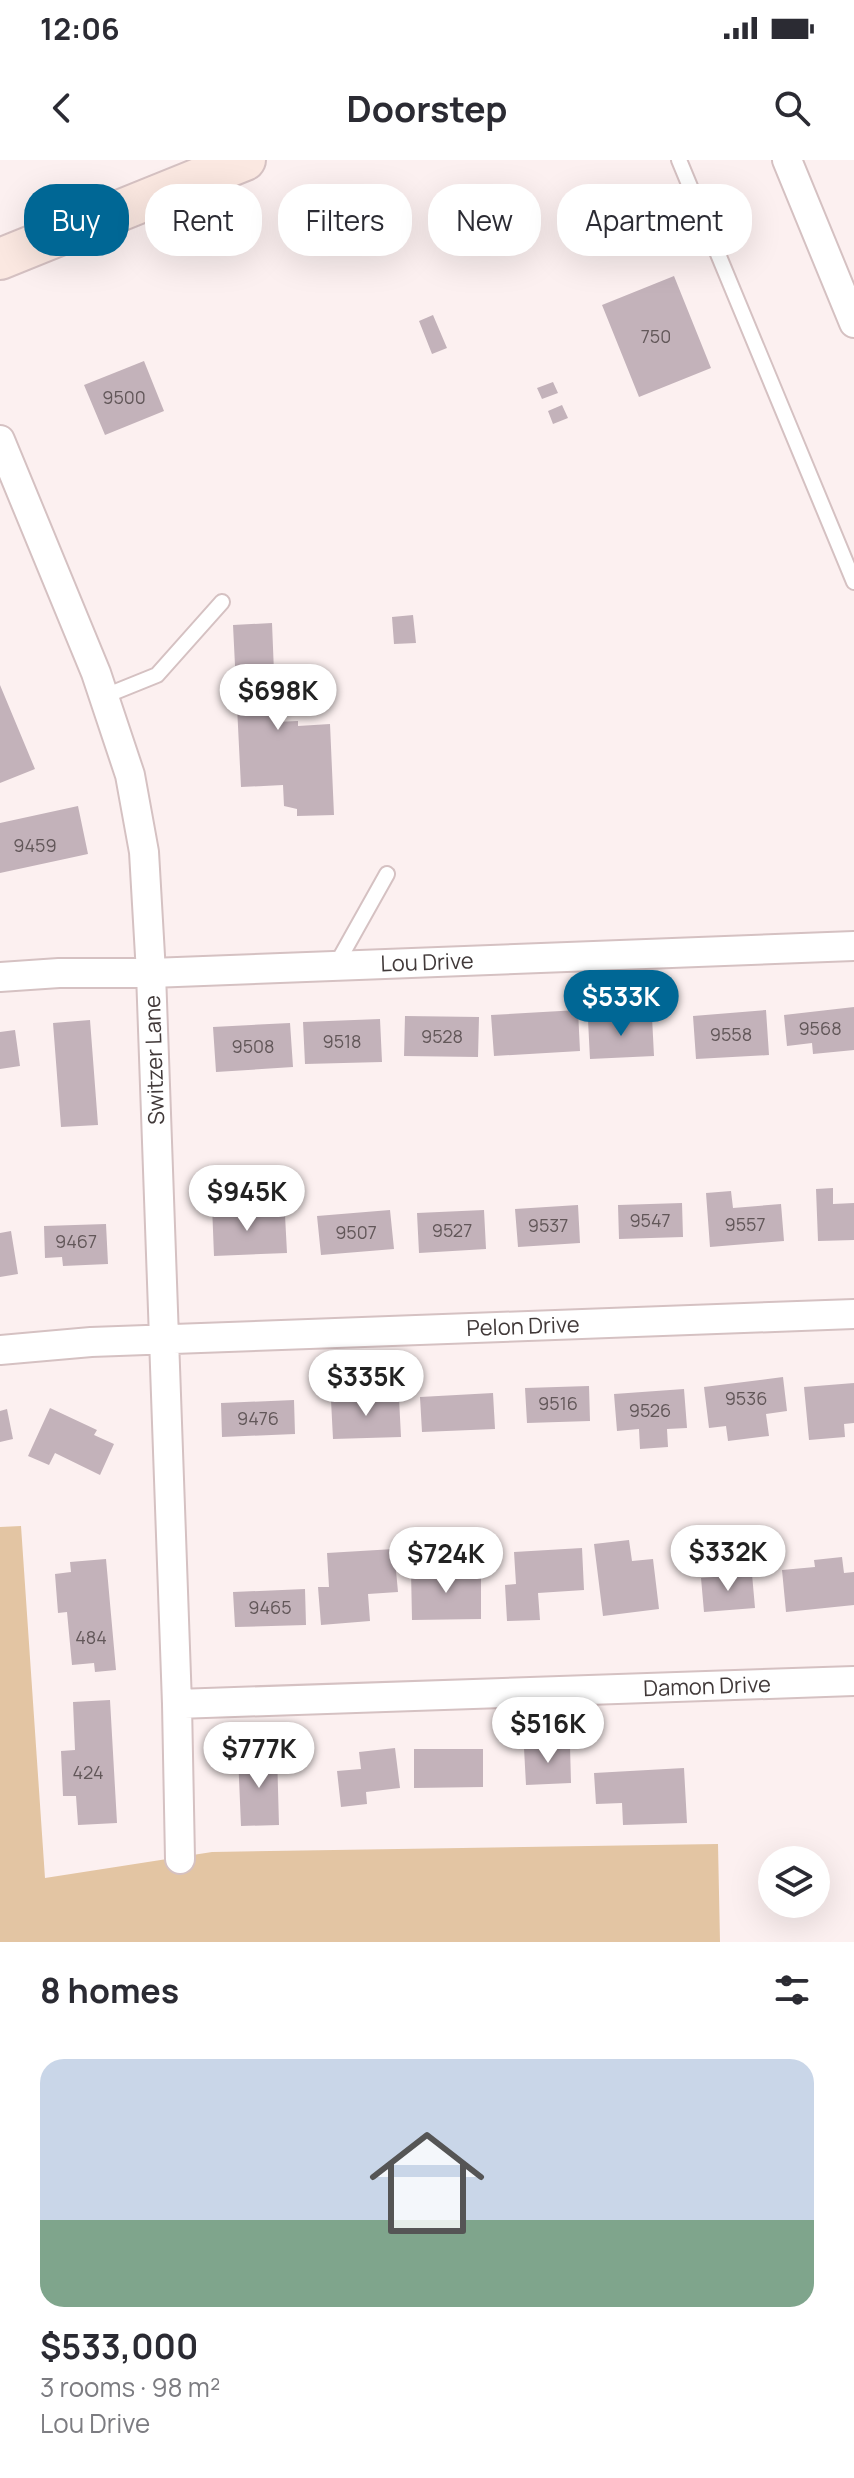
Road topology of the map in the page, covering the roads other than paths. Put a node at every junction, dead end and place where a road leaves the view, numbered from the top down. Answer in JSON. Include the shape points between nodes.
{"nodes":[{"id":1,"x":245,"y":160,"type":"edge"},
{"id":2,"x":679,"y":160,"type":"edge"},
{"id":3,"x":787,"y":160,"type":"edge"},
{"id":4,"x":0,"y":259,"type":"edge"},
{"id":5,"x":854,"y":323,"type":"edge"},
{"id":6,"x":0,"y":440,"type":"edge"},
{"id":7,"x":854,"y":582,"type":"edge"},
{"id":8,"x":222,"y":602,"type":"dead end"},
{"id":9,"x":105,"y":696,"type":"junction"},
{"id":10,"x":387,"y":874,"type":"dead end"},
{"id":11,"x":854,"y":946,"type":"edge"},
{"id":12,"x":336,"y":965,"type":"junction"},
{"id":13,"x":151,"y":973,"type":"junction"},
{"id":14,"x":0,"y":977,"type":"edge"},
{"id":15,"x":854,"y":1314,"type":"edge"},
{"id":16,"x":165,"y":1340,"type":"junction"},
{"id":17,"x":0,"y":1350,"type":"edge"},
{"id":18,"x":854,"y":1681,"type":"edge"},
{"id":19,"x":177,"y":1704,"type":"junction"},
{"id":20,"x":180,"y":1859,"type":"dead end"}],
"edges":[{"from":1,"to":4,"type":"main road"},
{"from":2,"to":7,"type":"lane"},
{"from":3,"to":5,"type":"street"},
{"from":6,"to":9,"type":"street","name":"Switzer Lane"},
{"from":8,"to":9,"type":"lane","via":[[157,675]]},
{"from":9,"to":13,"type":"street","name":"Switzer Lane","via":[[138,813]]},
{"from":10,"to":12,"type":"lane"},
{"from":11,"to":12,"type":"street","name":"Lou Drive"},
{"from":12,"to":13,"type":"street","name":"Lou Drive"},
{"from":13,"to":14,"type":"street","name":"Lou Drive"},
{"from":13,"to":16,"type":"street","name":"Switzer Lane"},
{"from":15,"to":16,"type":"street","name":"Pelon Drive"},
{"from":16,"to":17,"type":"street","name":"Pelon Drive"},
{"from":16,"to":19,"type":"street","name":"Switzer Lane"},
{"from":18,"to":19,"type":"street","name":"Damon Drive"},
{"from":19,"to":20,"type":"street","name":"Switzer Lane"}]}
